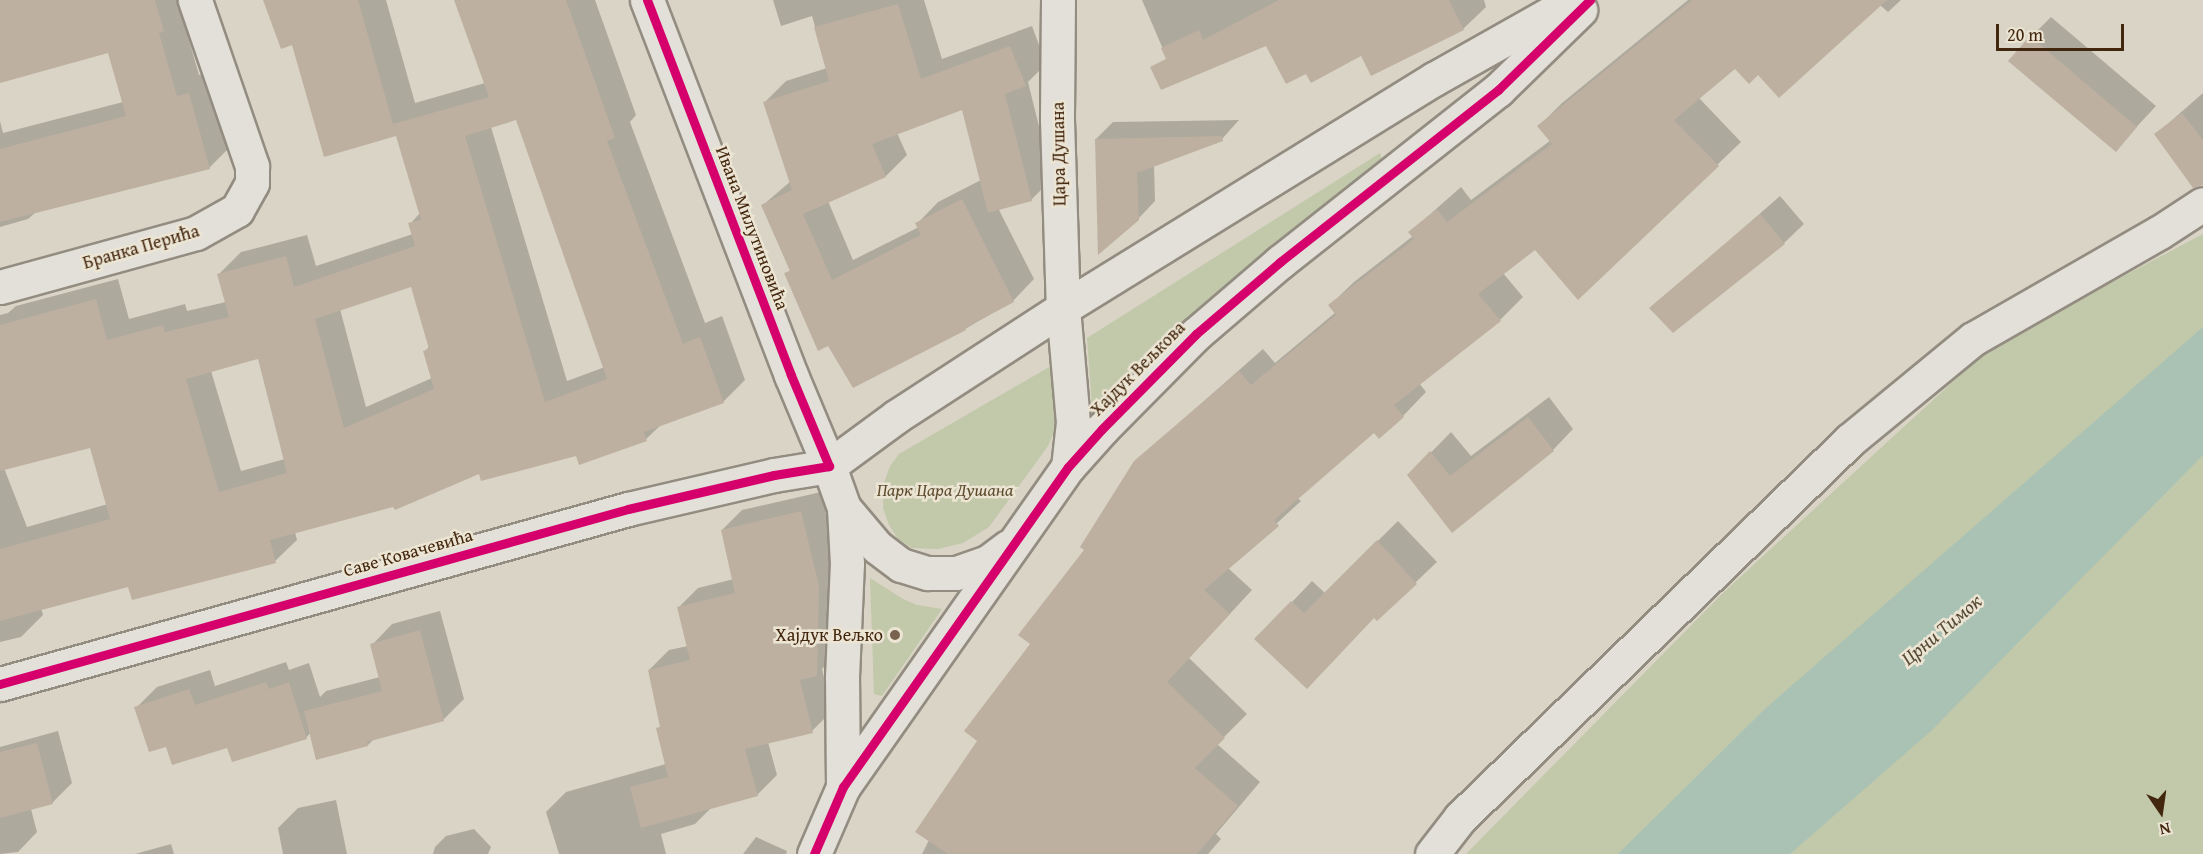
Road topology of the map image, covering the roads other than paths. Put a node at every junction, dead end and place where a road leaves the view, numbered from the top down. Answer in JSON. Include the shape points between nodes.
{"nodes":[{"id":1,"x":195,"y":0,"type":"edge"},
{"id":2,"x":647,"y":0,"type":"edge"},
{"id":3,"x":1058,"y":0,"type":"edge"},
{"id":4,"x":1574,"y":0,"type":"edge"},
{"id":5,"x":1590,"y":0,"type":"edge"},
{"id":6,"x":2203,"y":204,"type":"edge"},
{"id":7,"x":0,"y":287,"type":"edge"},
{"id":8,"x":1063,"y":308,"type":"junction"},
{"id":9,"x":829,"y":466,"type":"junction"},
{"id":10,"x":1068,"y":467,"type":"junction"},
{"id":11,"x":844,"y":508,"type":"junction"},
{"id":12,"x":1021,"y":537,"type":"junction"},
{"id":13,"x":0,"y":684,"type":"edge"},
{"id":14,"x":843,"y":787,"type":"junction"},
{"id":15,"x":814,"y":854,"type":"edge"},
{"id":16,"x":1432,"y":854,"type":"edge"}],
"edges":[{"from":1,"to":7,"type":"street","name":"Бранка Перића","via":[[252,166],[252,183],[237,210],[196,233]]},
{"from":2,"to":9,"type":"street","name":"Ивана Милутиновића","via":[[790,375]]},
{"from":3,"to":8,"type":"street","name":"Цара Душана"},
{"from":4,"to":8,"type":"street","via":[[1434,79]]},
{"from":5,"to":10,"type":"street","name":"Хајдук Вељкова","via":[[1498,90],[1280,262],[1196,334]]},
{"from":6,"to":16,"type":"street","via":[[1973,339],[1850,440],[1460,818]]},
{"from":8,"to":9,"type":"street","via":[[897,416]]},
{"from":8,"to":10,"type":"street","name":"Цара Душана","via":[[1073,422]]},
{"from":9,"to":11,"type":"street","name":"Хајдук Вељкова"},
{"from":9,"to":13,"type":"street","name":"Саве Ковачевића","via":[[628,509]]},
{"from":10,"to":12,"type":"street","name":"Хајдук Вељкова"},
{"from":11,"to":12,"type":"street","via":[[877,547],[901,565],[928,573],[956,573],[988,562]]},
{"from":11,"to":14,"type":"street","name":"Хајдук Вељкова","via":[[847,564]]},
{"from":12,"to":14,"type":"street","name":"Хајдук Вељкова"},
{"from":14,"to":15,"type":"street","name":"Хајдук Вељкова"}]}
